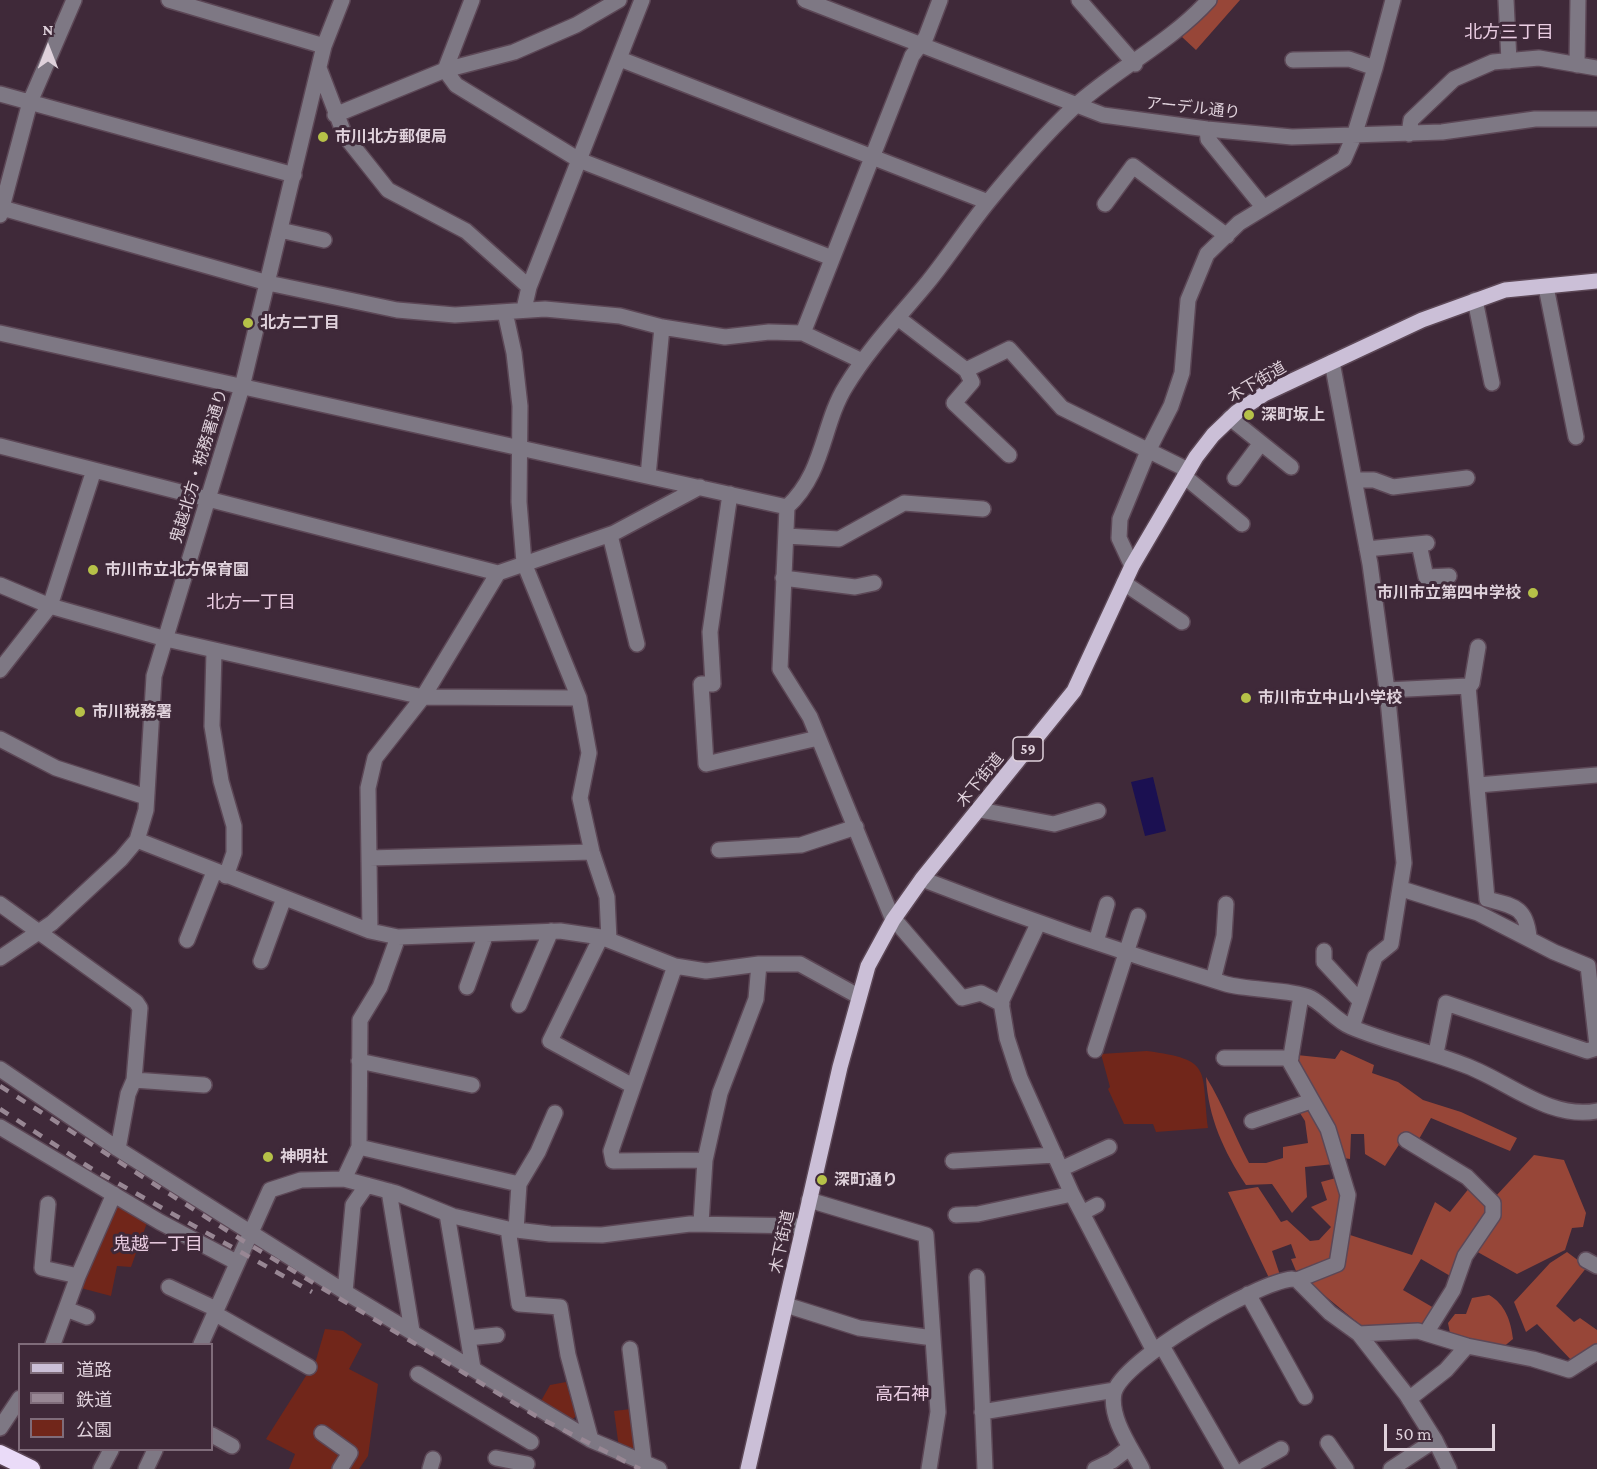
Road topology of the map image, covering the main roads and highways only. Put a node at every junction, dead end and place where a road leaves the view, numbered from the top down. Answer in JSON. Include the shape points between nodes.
{"nodes":[{"id":1,"x":1597,"y":281,"type":"edge"},
{"id":2,"x":0,"y":1454,"type":"edge"},
{"id":3,"x":31,"y":1469,"type":"edge"},
{"id":4,"x":748,"y":1469,"type":"edge"}],
"edges":[{"from":1,"to":4,"type":"main road","name":"木下街道","number":"59","via":[[1527,286],[1422,320],[1264,394],[1213,435],[1132,566],[1074,691],[922,879],[868,966],[809,1200]]},
{"from":2,"to":3,"type":"highway"}]}
